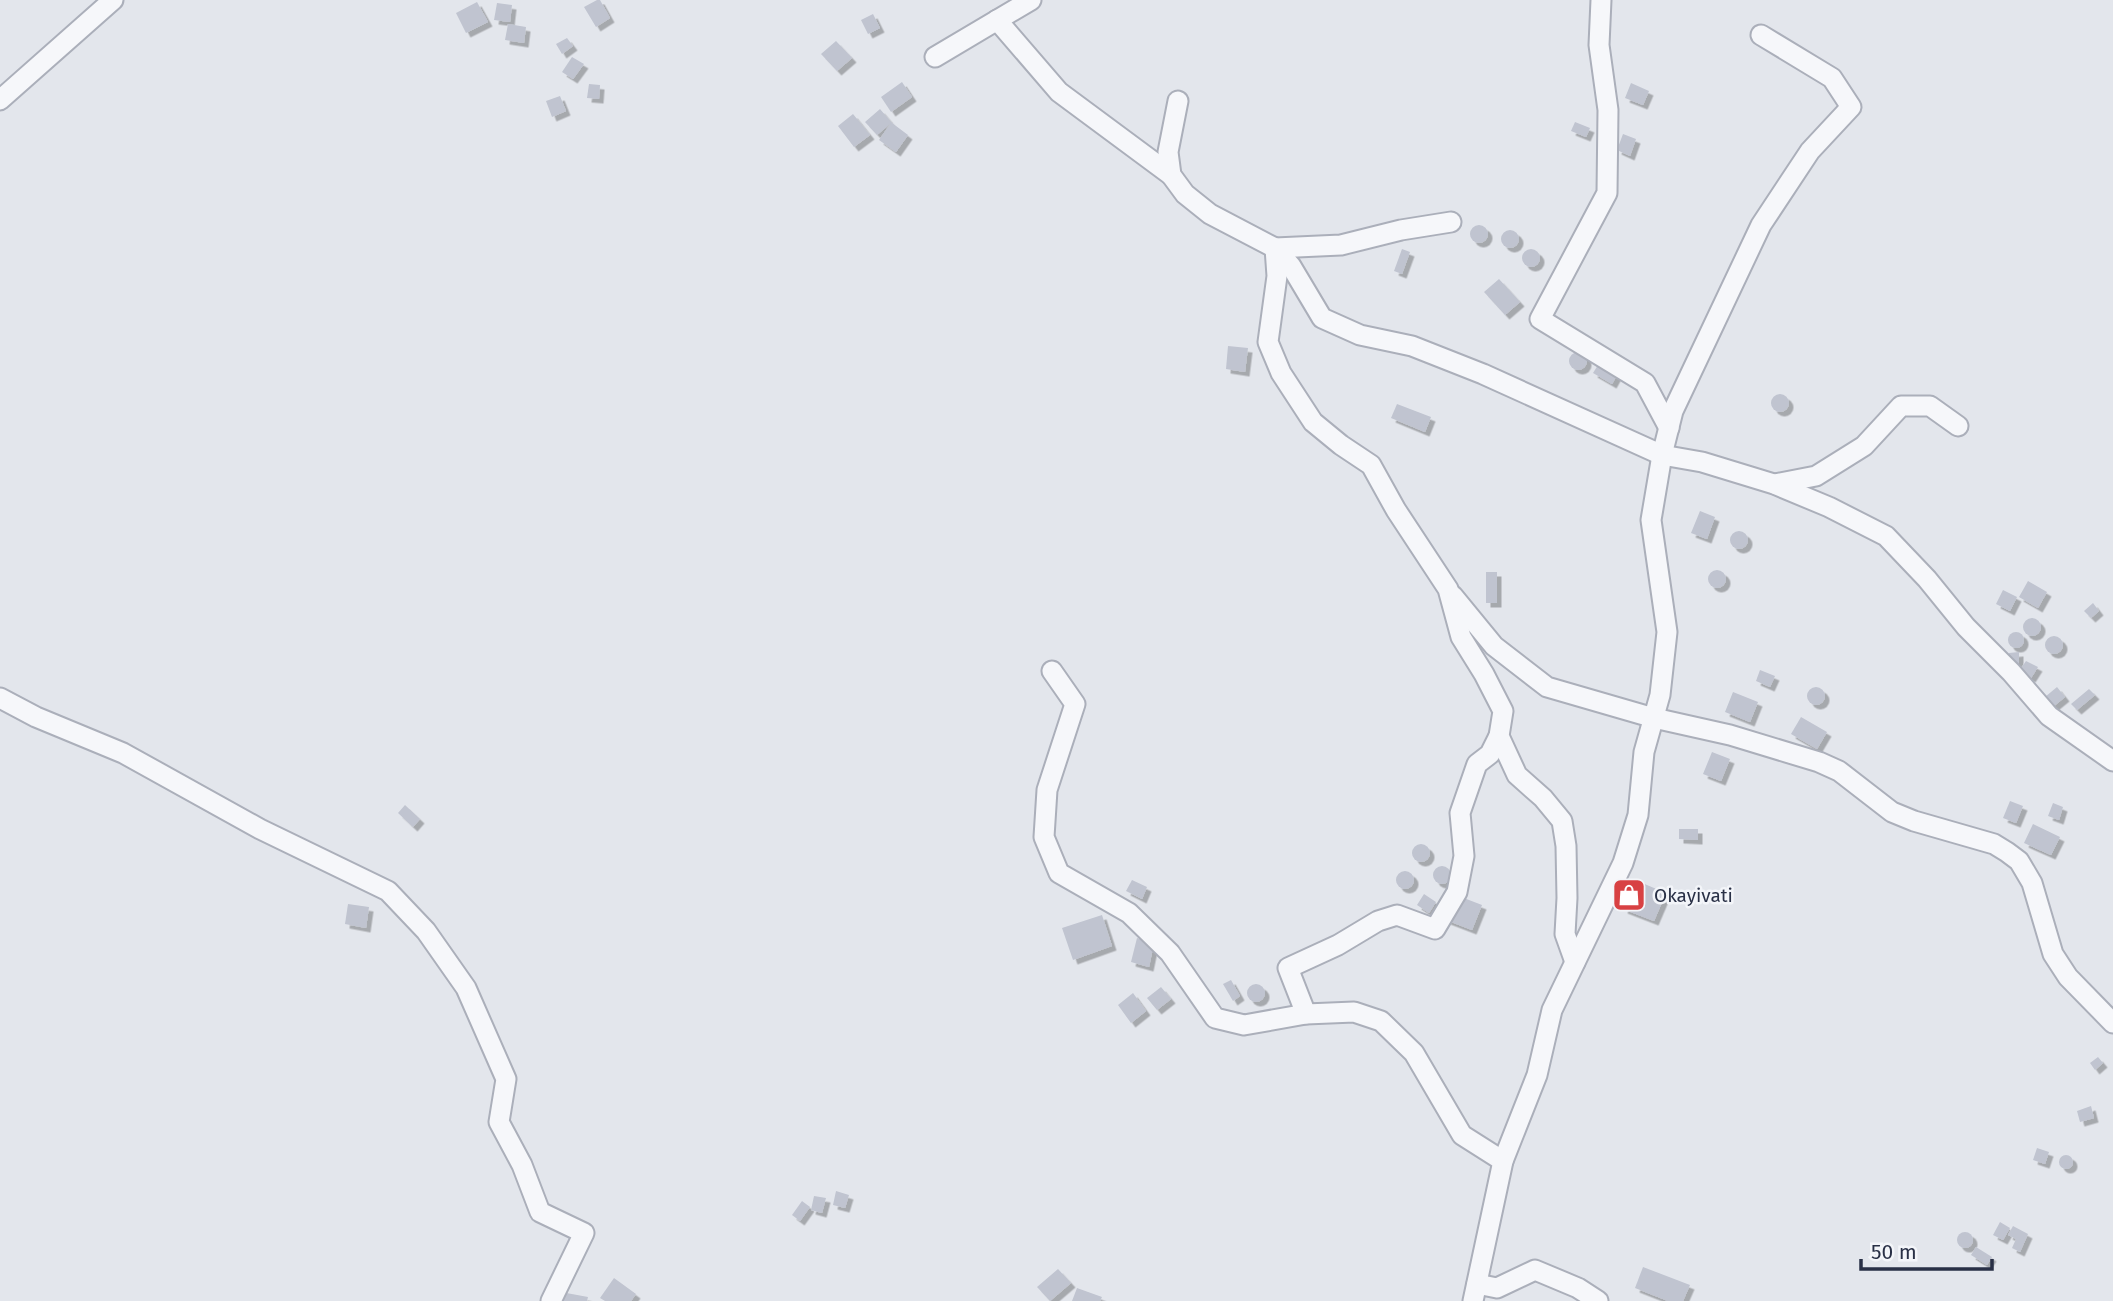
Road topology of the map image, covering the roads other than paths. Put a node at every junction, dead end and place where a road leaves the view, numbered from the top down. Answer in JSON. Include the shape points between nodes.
{"nodes":[{"id":1,"x":113,"y":0,"type":"edge"},
{"id":2,"x":1031,"y":0,"type":"edge"},
{"id":3,"x":1601,"y":0,"type":"edge"},
{"id":4,"x":997,"y":20,"type":"junction"},
{"id":5,"x":1761,"y":35,"type":"dead end"},
{"id":6,"x":935,"y":57,"type":"dead end"},
{"id":7,"x":0,"y":100,"type":"edge"},
{"id":8,"x":1178,"y":101,"type":"dead end"},
{"id":9,"x":1171,"y":175,"type":"junction"},
{"id":10,"x":1451,"y":222,"type":"dead end"},
{"id":11,"x":1275,"y":248,"type":"junction"},
{"id":12,"x":1958,"y":426,"type":"dead end"},
{"id":13,"x":1668,"y":428,"type":"junction"},
{"id":14,"x":1662,"y":454,"type":"junction"},
{"id":15,"x":1774,"y":484,"type":"junction"},
{"id":16,"x":1448,"y":589,"type":"junction"},
{"id":17,"x":1052,"y":671,"type":"dead end"},
{"id":18,"x":0,"y":698,"type":"edge"},
{"id":19,"x":1654,"y":719,"type":"junction"},
{"id":20,"x":1499,"y":736,"type":"junction"},
{"id":21,"x":2113,"y":761,"type":"edge"},
{"id":22,"x":1575,"y":962,"type":"junction"},
{"id":23,"x":1306,"y":1014,"type":"junction"},
{"id":24,"x":2113,"y":1023,"type":"edge"},
{"id":25,"x":1503,"y":1161,"type":"junction"},
{"id":26,"x":1475,"y":1293,"type":"edge"},
{"id":27,"x":551,"y":1301,"type":"edge"},
{"id":28,"x":1598,"y":1301,"type":"edge"}],
"edges":[{"from":1,"to":7,"type":"street"},
{"from":2,"to":4,"type":"street"},
{"from":3,"to":13,"type":"street","via":[[1599,46],[1608,110],[1607,193],[1540,319],[1646,383]]},
{"from":4,"to":6,"type":"street"},
{"from":4,"to":9,"type":"street","via":[[1059,92]]},
{"from":5,"to":13,"type":"street","via":[[1832,78],[1851,107],[1810,151],[1761,225]]},
{"from":8,"to":9,"type":"street","via":[[1168,152]]},
{"from":9,"to":11,"type":"street","via":[[1209,214]]},
{"from":10,"to":11,"type":"street","via":[[1341,245]]},
{"from":11,"to":14,"type":"street","via":[[1322,317],[1360,335],[1412,346],[1483,374]]},
{"from":11,"to":16,"type":"street","via":[[1277,276],[1268,342],[1281,373],[1313,422],[1371,466]]},
{"from":12,"to":15,"type":"street","via":[[1930,406],[1901,406],[1864,446],[1816,476]]},
{"from":13,"to":14,"type":"street"},
{"from":14,"to":15,"type":"street"},
{"from":14,"to":19,"type":"street","via":[[1651,520],[1667,632]]},
{"from":15,"to":21,"type":"street","via":[[1886,536],[2049,716]]},
{"from":16,"to":19,"type":"street","via":[[1494,646],[1547,687]]},
{"from":16,"to":20,"type":"street","via":[[1461,637],[1503,711]]},
{"from":17,"to":23,"type":"street","via":[[1075,704],[1047,790],[1044,837],[1059,873],[1129,913],[1170,953],[1215,1018],[1244,1025]]},
{"from":18,"to":27,"type":"street","via":[[123,752],[260,829],[388,891],[426,931],[466,988],[506,1079],[499,1122],[540,1212],[584,1233]]},
{"from":19,"to":22,"type":"street","via":[[1644,752],[1638,815],[1623,863]]},
{"from":19,"to":24,"type":"street","via":[[1730,735],[1819,762],[1839,771],[1892,812],[2007,852],[2019,861],[2032,883],[2053,954],[2068,977]]},
{"from":20,"to":22,"type":"street","via":[[1517,775],[1562,821],[1567,898],[1564,933]]},
{"from":20,"to":23,"type":"street","via":[[1490,754],[1477,764],[1460,813],[1464,856],[1457,892],[1435,929],[1396,915],[1288,968]]},
{"from":22,"to":25,"type":"street","via":[[1552,1010],[1537,1074]]},
{"from":23,"to":25,"type":"street","via":[[1354,1012],[1381,1021],[1414,1053],[1462,1135]]},
{"from":25,"to":26,"type":"street"},
{"from":26,"to":28,"type":"street","via":[[1535,1270]]}]}
